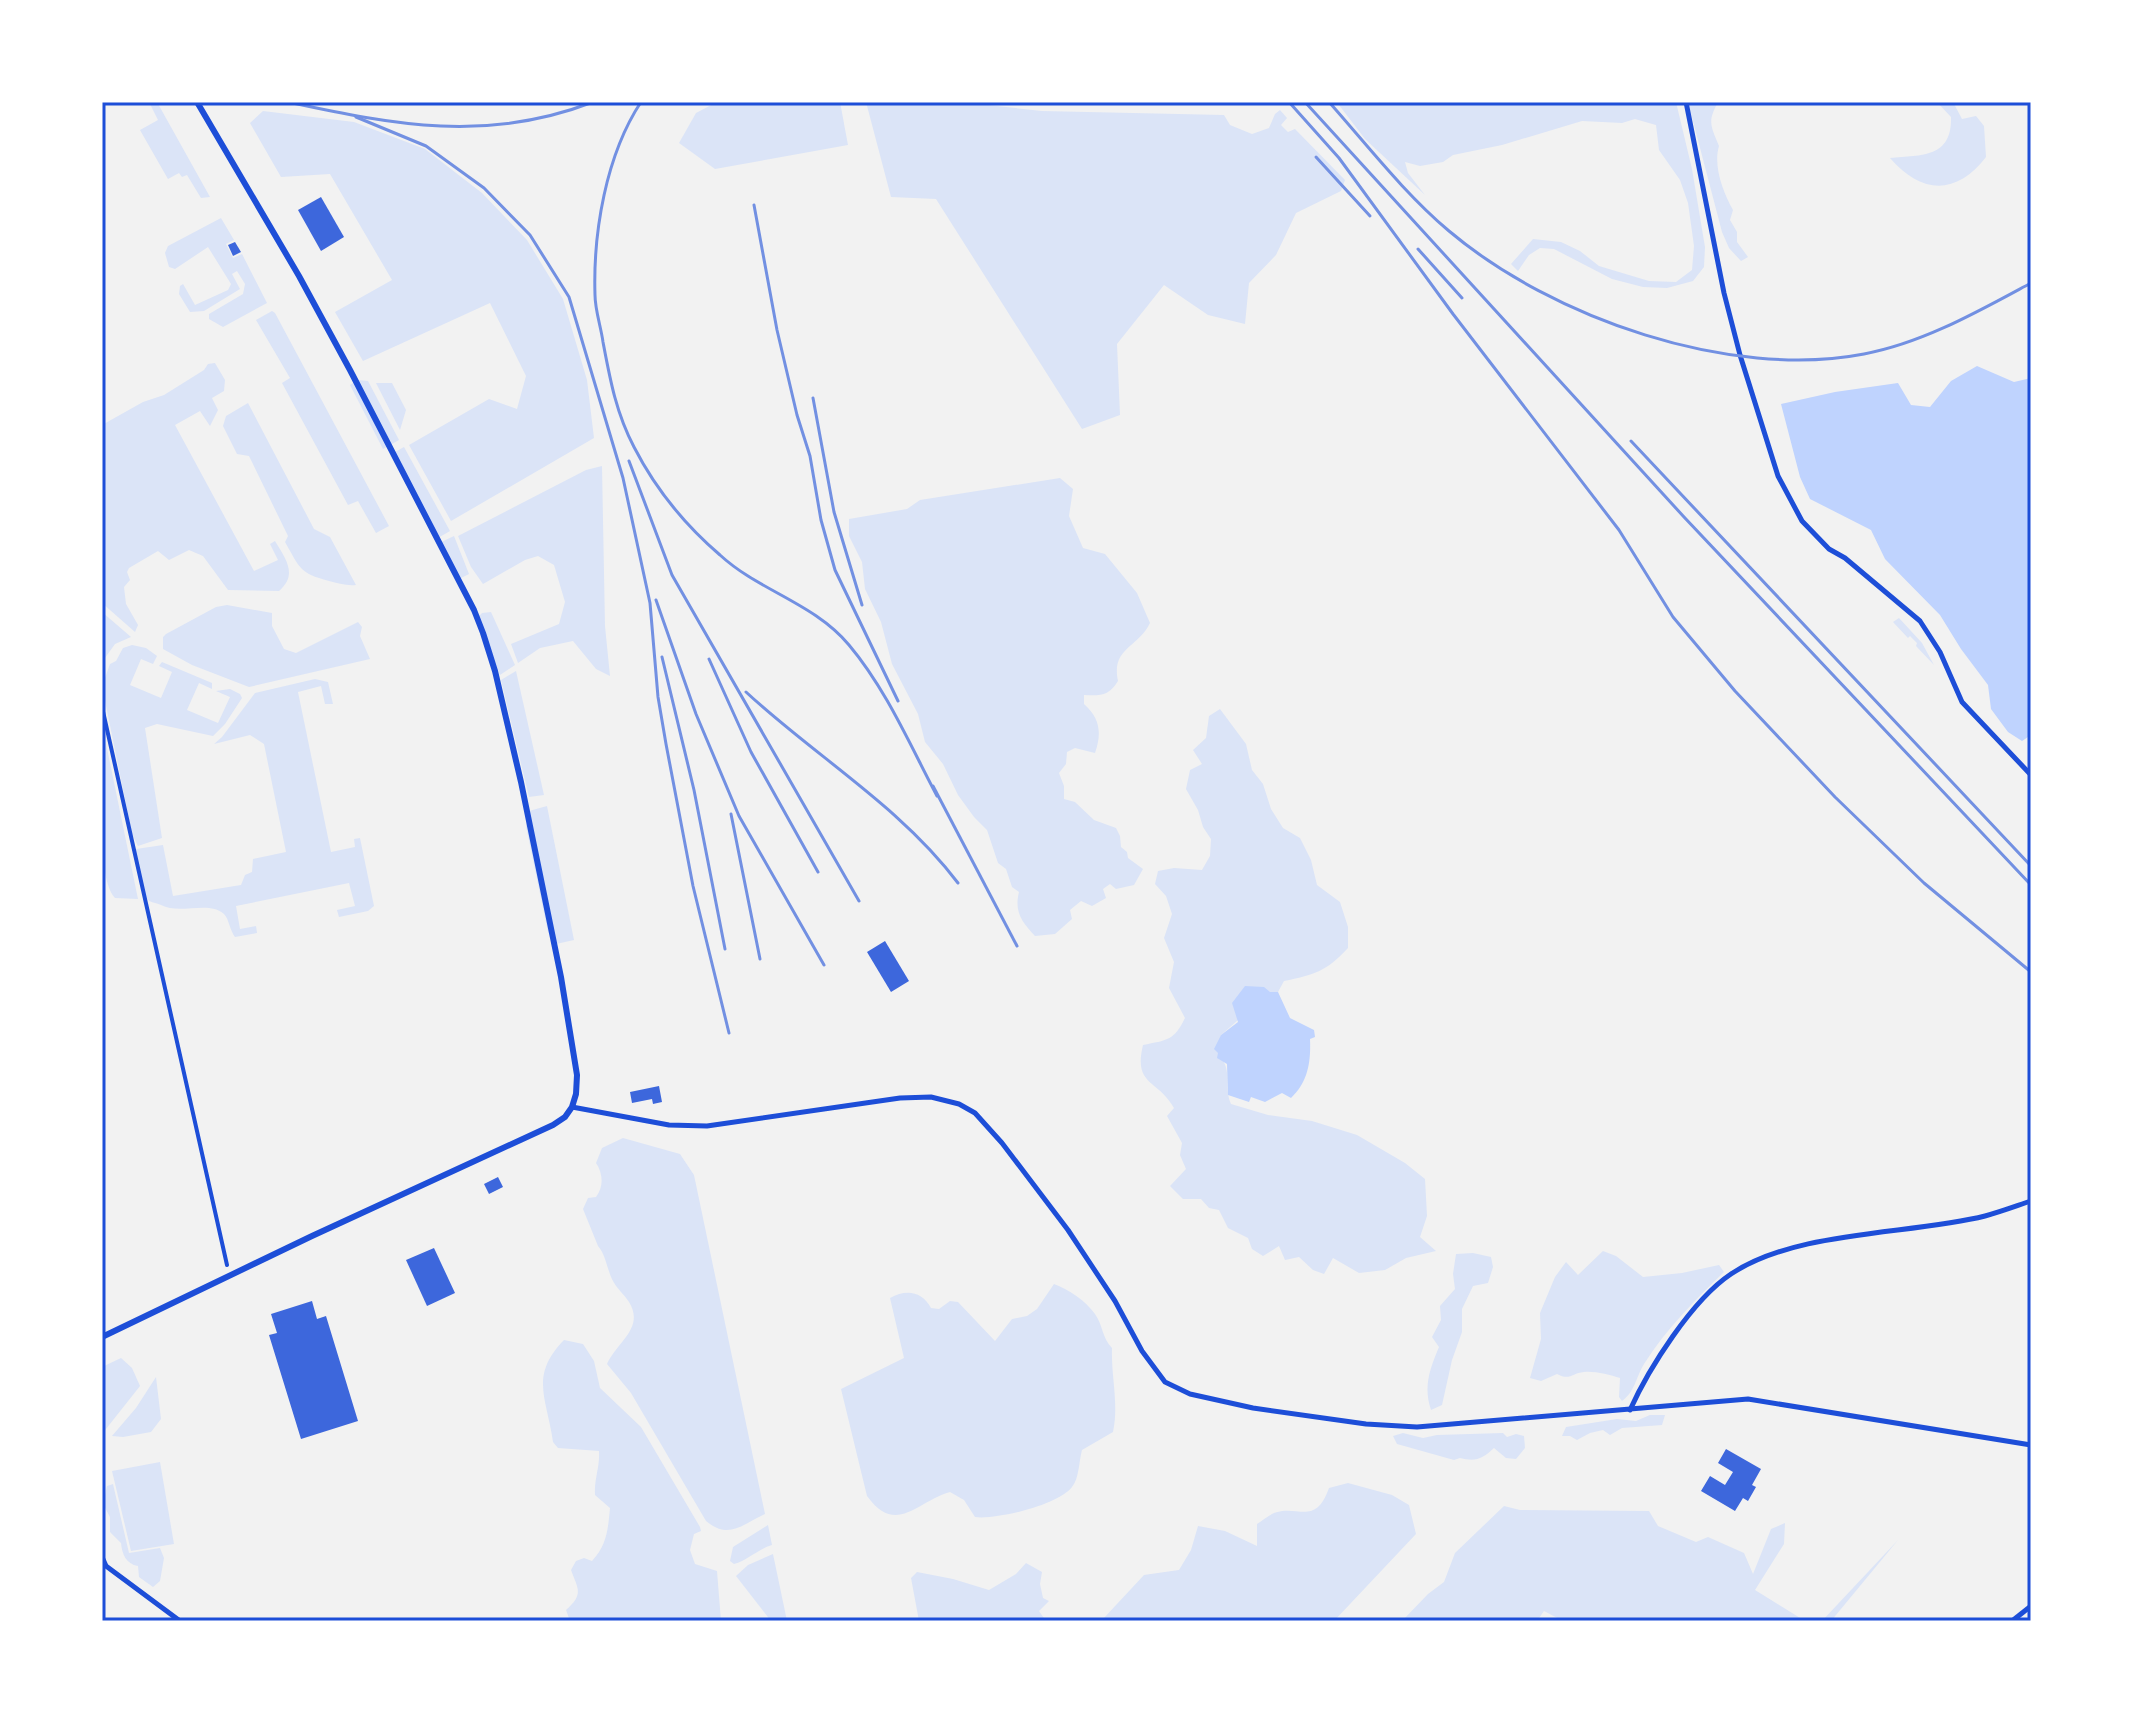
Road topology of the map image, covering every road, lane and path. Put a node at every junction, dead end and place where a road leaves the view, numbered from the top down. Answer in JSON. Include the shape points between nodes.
{"nodes":[{"id":1,"x":197,"y":102,"type":"edge"},
{"id":2,"x":1063,"y":102,"type":"edge"},
{"id":3,"x":1106,"y":102,"type":"edge"},
{"id":4,"x":1686,"y":102,"type":"edge"},
{"id":5,"x":102,"y":707,"type":"edge"},
{"id":6,"x":2031,"y":775,"type":"edge"},
{"id":7,"x":572,"y":1107,"type":"junction"},
{"id":8,"x":2031,"y":1201,"type":"edge"},
{"id":9,"x":227,"y":1265,"type":"dead end"},
{"id":10,"x":102,"y":1337,"type":"edge"},
{"id":11,"x":1630,"y":1411,"type":"junction"},
{"id":12,"x":2031,"y":1445,"type":"edge"},
{"id":13,"x":102,"y":1557,"type":"edge"},
{"id":14,"x":2031,"y":1606,"type":"edge"},
{"id":15,"x":180,"y":1621,"type":"edge"},
{"id":16,"x":2012,"y":1621,"type":"edge"}],
"edges":[{"from":1,"to":7,"type":"street","via":[[299,276],[479,621],[521,782],[561,977],[577,1075]]},
{"from":2,"to":3,"type":"street"},
{"from":4,"to":6,"type":"street","via":[[1727,305],[1778,476],[1802,521],[1829,549],[1920,621],[1962,702]]},
{"from":5,"to":9,"type":"street"},
{"from":7,"to":10,"type":"street","via":[[553,1125]]},
{"from":7,"to":11,"type":"street","via":[[669,1125],[707,1126],[900,1098],[946,1100],[975,1113],[1002,1143],[1068,1230],[1156,1371],[1177,1389],[1253,1408],[1404,1426]]},
{"from":8,"to":11,"type":"street","via":[[1985,1216],[1828,1241],[1780,1253],[1731,1274],[1670,1339]]},
{"from":11,"to":12,"type":"street","via":[[1748,1399]]},
{"from":13,"to":15,"type":"street","via":[[106,1566]]},
{"from":14,"to":16,"type":"street"}]}
